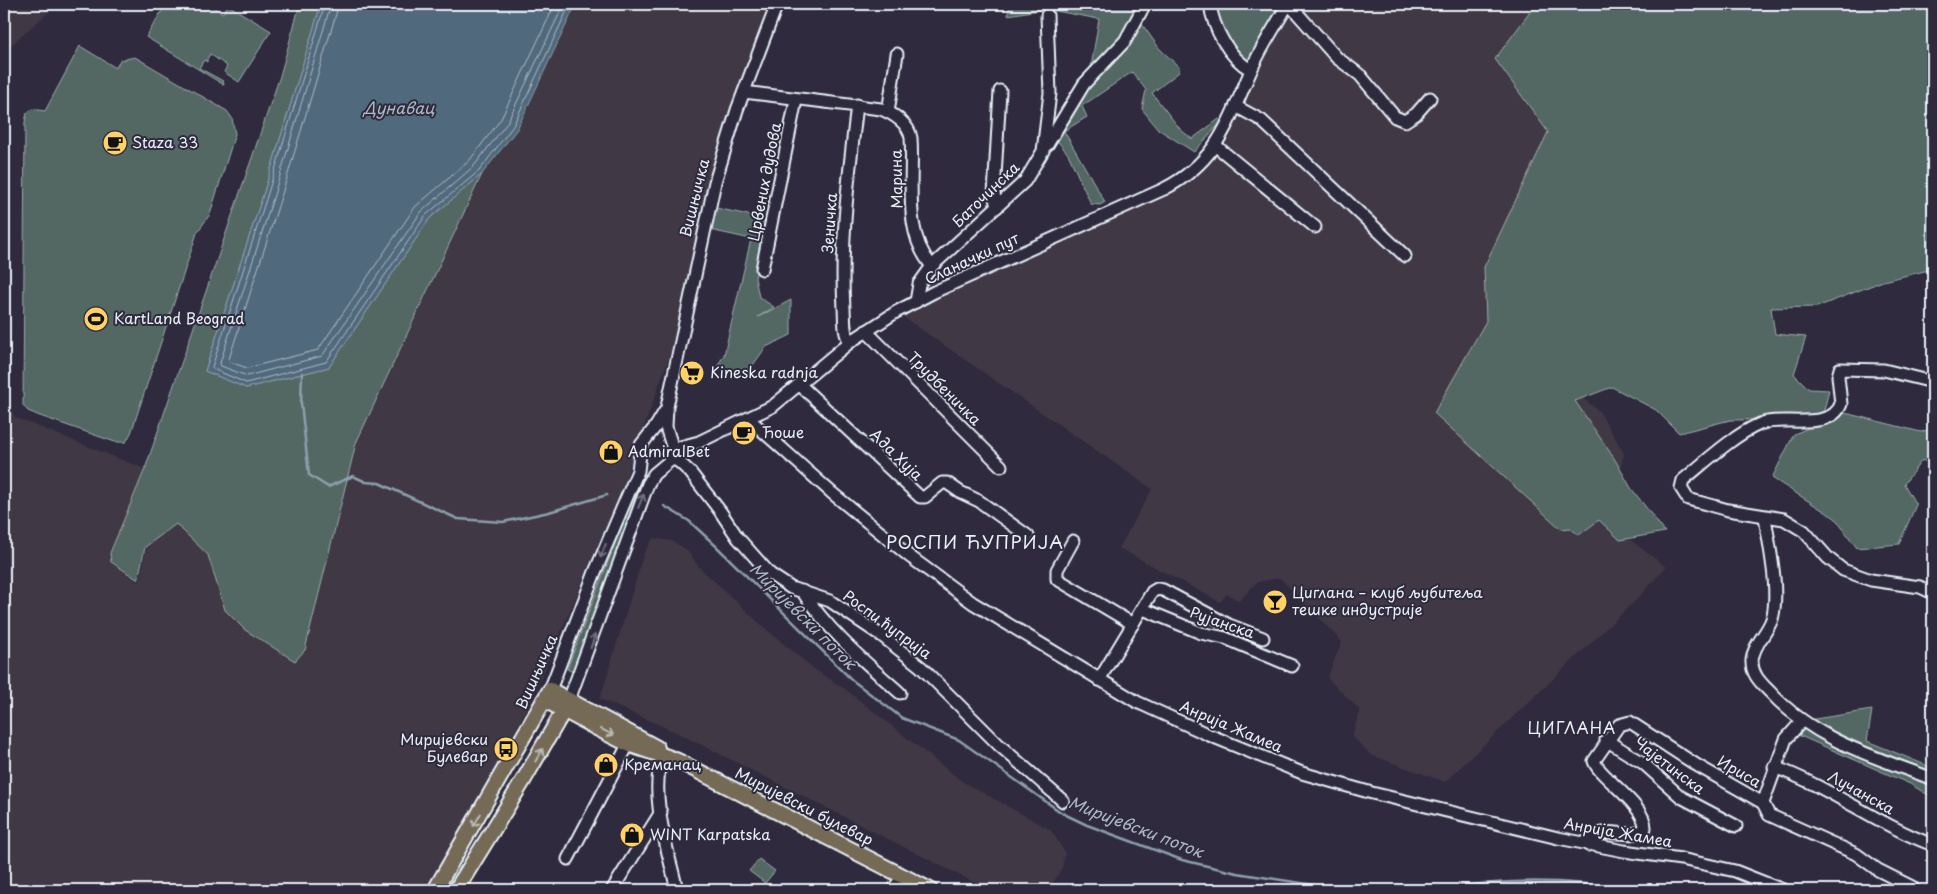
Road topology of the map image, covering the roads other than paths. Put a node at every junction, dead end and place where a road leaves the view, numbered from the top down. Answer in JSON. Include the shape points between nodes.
{"nodes":[{"id":1,"x":777,"y":4,"type":"edge"},
{"id":2,"x":1145,"y":4,"type":"edge"},
{"id":3,"x":1210,"y":4,"type":"edge"},
{"id":4,"x":1288,"y":4,"type":"edge"},
{"id":5,"x":1046,"y":15,"type":"dead end"},
{"id":6,"x":896,"y":54,"type":"dead end"},
{"id":7,"x":1251,"y":70,"type":"junction"},
{"id":8,"x":1000,"y":91,"type":"dead end"},
{"id":9,"x":744,"y":92,"type":"junction"},
{"id":10,"x":1430,"y":98,"type":"dead end"},
{"id":11,"x":796,"y":100,"type":"junction"},
{"id":12,"x":857,"y":105,"type":"junction"},
{"id":13,"x":1237,"y":107,"type":"junction"},
{"id":14,"x":888,"y":112,"type":"junction"},
{"id":15,"x":1216,"y":146,"type":"junction"},
{"id":16,"x":1043,"y":151,"type":"junction"},
{"id":17,"x":997,"y":207,"type":"junction"},
{"id":18,"x":1315,"y":226,"type":"dead end"},
{"id":19,"x":1405,"y":256,"type":"dead end"},
{"id":20,"x":932,"y":266,"type":"junction"},
{"id":21,"x":762,"y":269,"type":"dead end"},
{"id":22,"x":916,"y":302,"type":"junction"},
{"id":23,"x":866,"y":331,"type":"junction"},
{"id":24,"x":850,"y":342,"type":"junction"},
{"id":25,"x":1933,"y":382,"type":"edge"},
{"id":26,"x":800,"y":385,"type":"junction"},
{"id":27,"x":667,"y":407,"type":"junction"},
{"id":28,"x":749,"y":419,"type":"junction"},
{"id":29,"x":647,"y":438,"type":"junction"},
{"id":30,"x":671,"y":449,"type":"junction"},
{"id":31,"x":640,"y":455,"type":"junction"},
{"id":32,"x":1001,"y":466,"type":"dead end"},
{"id":33,"x":662,"y":468,"type":"junction"},
{"id":34,"x":1764,"y":517,"type":"junction"},
{"id":35,"x":1028,"y":536,"type":"dead end"},
{"id":36,"x":1073,"y":542,"type":"dead end"},
{"id":37,"x":802,"y":591,"type":"junction"},
{"id":38,"x":1933,"y":593,"type":"edge"},
{"id":39,"x":1143,"y":609,"type":"junction"},
{"id":40,"x":1134,"y":624,"type":"junction"},
{"id":41,"x":1263,"y":638,"type":"dead end"},
{"id":42,"x":1292,"y":666,"type":"dead end"},
{"id":43,"x":1099,"y":680,"type":"junction"},
{"id":44,"x":900,"y":693,"type":"dead end"},
{"id":45,"x":547,"y":695,"type":"junction"},
{"id":46,"x":566,"y":705,"type":"junction"},
{"id":47,"x":1802,"y":721,"type":"junction"},
{"id":48,"x":1606,"y":740,"type":"junction"},
{"id":49,"x":629,"y":743,"type":"junction"},
{"id":50,"x":664,"y":754,"type":"junction"},
{"id":51,"x":1774,"y":767,"type":"junction"},
{"id":52,"x":1933,"y":779,"type":"edge"},
{"id":53,"x":1063,"y":801,"type":"dead end"},
{"id":54,"x":1763,"y":802,"type":"junction"},
{"id":55,"x":661,"y":812,"type":"junction"},
{"id":56,"x":1736,"y":826,"type":"dead end"},
{"id":57,"x":1588,"y":844,"type":"junction"},
{"id":58,"x":1933,"y":846,"type":"edge"},
{"id":59,"x":568,"y":859,"type":"dead end"},
{"id":60,"x":903,"y":876,"type":"junction"},
{"id":61,"x":1912,"y":887,"type":"dead end"},
{"id":62,"x":435,"y":890,"type":"edge"},
{"id":63,"x":456,"y":890,"type":"edge"},
{"id":64,"x":612,"y":890,"type":"edge"},
{"id":65,"x":677,"y":890,"type":"edge"},
{"id":66,"x":893,"y":890,"type":"edge"},
{"id":67,"x":930,"y":890,"type":"edge"},
{"id":68,"x":1783,"y":890,"type":"edge"}],
"edges":[{"from":1,"to":9,"type":"street","name":"Вишњичка"},
{"from":2,"to":16,"type":"street","via":[[1125,41],[1078,93]]},
{"from":3,"to":7,"type":"street","via":[[1220,34],[1241,64]]},
{"from":4,"to":7,"type":"street","name":"Сланачки пут"},
{"from":4,"to":10,"type":"street","via":[[1338,58],[1360,74],[1395,117],[1405,121]]},
{"from":5,"to":16,"type":"street","name":"Баточинска","via":[[1050,92]]},
{"from":6,"to":14,"type":"street"},
{"from":7,"to":13,"type":"street","name":"Сланачки пут"},
{"from":8,"to":17,"type":"street","via":[[994,194]]},
{"from":9,"to":11,"type":"street","name":"Марина"},
{"from":9,"to":27,"type":"street","name":"Вишњичка","via":[[711,198]]},
{"from":11,"to":12,"type":"street","name":"Марина"},
{"from":11,"to":21,"type":"street","name":"Црвених дудова"},
{"from":12,"to":14,"type":"street","name":"Марина"},
{"from":12,"to":24,"type":"street","name":"Зеничка","via":[[842,260],[845,328]]},
{"from":13,"to":15,"type":"street","name":"Сланачки пут"},
{"from":13,"to":19,"type":"street","via":[[1261,120]]},
{"from":14,"to":20,"type":"street","name":"Марина","via":[[910,133],[914,229],[920,250]]},
{"from":15,"to":18,"type":"street"},
{"from":15,"to":22,"type":"street","name":"Сланачки пут","via":[[1201,164],[1179,181]]},
{"from":16,"to":17,"type":"street","name":"Баточинска","via":[[1025,181]]},
{"from":17,"to":20,"type":"street","name":"Баточинска"},
{"from":20,"to":22,"type":"street","via":[[919,284]]},
{"from":22,"to":23,"type":"street","name":"Сланачки пут"},
{"from":23,"to":24,"type":"street","name":"Сланачки пут"},
{"from":23,"to":32,"type":"street","name":"Трудбеничка"},
{"from":24,"to":26,"type":"street","name":"Сланачки пут"},
{"from":25,"to":34,"type":"street","via":[[1884,370],[1841,369],[1838,372],[1841,404],[1832,416],[1758,424],[1683,480],[1681,488],[1688,499],[1706,506]]},
{"from":26,"to":28,"type":"street","name":"Сланачки пут","via":[[783,400]]},
{"from":26,"to":35,"type":"street","name":"Ада Хуја","via":[[920,498],[947,483]]},
{"from":27,"to":29,"type":"street","name":"Вишњичка"},
{"from":27,"to":30,"type":"street","name":"Вишњичка","via":[[666,427]]},
{"from":28,"to":30,"type":"street","name":"Сланачки пут","via":[[689,446]]},
{"from":28,"to":43,"type":"street","name":"Анрија Жамеа","via":[[832,493],[939,578],[997,618]]},
{"from":29,"to":30,"type":"street","via":[[661,435]]},
{"from":29,"to":31,"type":"street","name":"Вишњичка","via":[[641,445]]},
{"from":30,"to":33,"type":"street"},
{"from":30,"to":37,"type":"street","name":"Роспи ћуприја","via":[[765,569],[778,580]]},
{"from":31,"to":33,"type":"street","via":[[648,466]]},
{"from":31,"to":45,"type":"street","name":"Вишњичка","one_way":true,"via":[[638,472]]},
{"from":46,"to":33,"type":"street","one_way":true,"via":[[639,508],[651,479]]},
{"from":34,"to":38,"type":"street","via":[[1795,524],[1828,558],[1853,574],[1920,587]]},
{"from":34,"to":47,"type":"street","via":[[1773,579],[1773,612],[1772,620],[1755,649],[1753,669],[1782,705]]},
{"from":36,"to":40,"type":"street","via":[[1057,570],[1057,579]]},
{"from":37,"to":44,"type":"street","via":[[835,635]]},
{"from":37,"to":53,"type":"street","name":"Роспи ћуприја","via":[[830,601],[905,654]]},
{"from":39,"to":40,"type":"street"},
{"from":39,"to":41,"type":"street","via":[[1152,592],[1159,589],[1229,625]]},
{"from":39,"to":42,"type":"street","name":"Рујанска"},
{"from":40,"to":43,"type":"street"},
{"from":43,"to":57,"type":"street","name":"Анрија Жамеа","via":[[1137,702],[1209,735],[1302,773],[1461,816]]},
{"from":45,"to":46,"type":"main road","name":"Миријевски булевар"},
{"from":45,"to":62,"type":"main road","name":"Вишњичка","one_way":true},
{"from":46,"to":49,"type":"main road","name":"Миријевски булевар","one_way":true},
{"from":46,"to":50,"type":"main road","name":"Миријевски булевар","via":[[654,745]]},
{"from":63,"to":46,"type":"main road","one_way":true,"via":[[524,782]]},
{"from":47,"to":51,"type":"street","via":[[1786,739]]},
{"from":47,"to":52,"type":"street","via":[[1872,757]]},
{"from":48,"to":54,"type":"street","name":"Ириса","via":[[1622,722],[1634,723],[1698,766]]},
{"from":48,"to":56,"type":"street","name":"Чајетинска","via":[[1642,763],[1681,797]]},
{"from":48,"to":57,"type":"street","via":[[1595,764],[1627,797],[1645,825],[1638,833],[1602,833]]},
{"from":49,"to":50,"type":"main road","name":"Миријевски булевар"},
{"from":49,"to":59,"type":"street"},
{"from":50,"to":55,"type":"street","via":[[658,782]]},
{"from":50,"to":60,"type":"main road","name":"Миријевски булевар"},
{"from":51,"to":54,"type":"street"},
{"from":51,"to":58,"type":"street","name":"Лучанска"},
{"from":54,"to":61,"type":"street","name":"Ириса","via":[[1769,815],[1856,854],[1878,870]]},
{"from":55,"to":64,"type":"street"},
{"from":55,"to":65,"type":"street"},
{"from":57,"to":68,"type":"street","name":"Анрија Жамеа","via":[[1735,871]]},
{"from":60,"to":66,"type":"street"},
{"from":60,"to":67,"type":"main road","name":"Миријевски булевар"}]}
